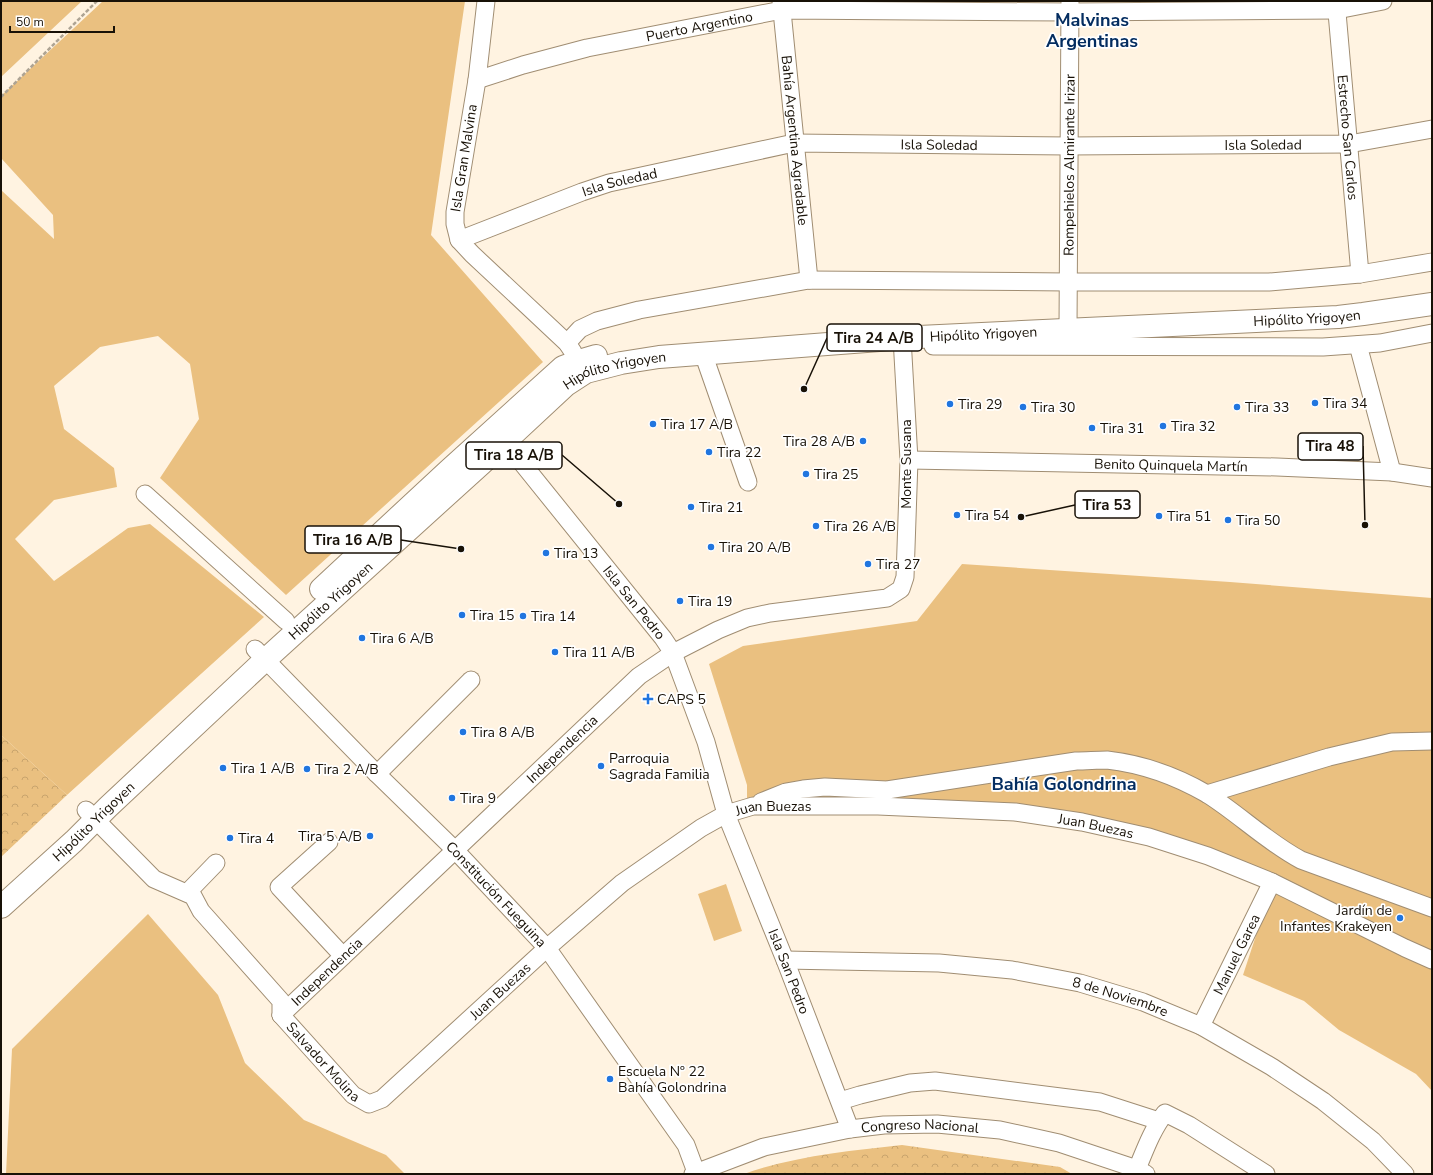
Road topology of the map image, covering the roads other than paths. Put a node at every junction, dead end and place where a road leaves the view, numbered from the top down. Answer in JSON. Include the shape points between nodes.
{"nodes":[{"id":1,"x":486,"y":1,"type":"edge"},
{"id":2,"x":1382,"y":1,"type":"edge"},
{"id":3,"x":782,"y":6,"type":"edge"},
{"id":4,"x":1070,"y":6,"type":"edge"},
{"id":5,"x":1336,"y":6,"type":"edge"},
{"id":6,"x":477,"y":80,"type":"junction"},
{"id":7,"x":1432,"y":129,"type":"edge"},
{"id":8,"x":794,"y":143,"type":"junction"},
{"id":9,"x":1349,"y":144,"type":"junction"},
{"id":10,"x":1069,"y":146,"type":"junction"},
{"id":11,"x":459,"y":240,"type":"junction"},
{"id":12,"x":1432,"y":262,"type":"edge"},
{"id":13,"x":1360,"y":274,"type":"junction"},
{"id":14,"x":809,"y":280,"type":"junction"},
{"id":15,"x":1068,"y":282,"type":"junction"},
{"id":16,"x":1432,"y":293,"type":"edge"},
{"id":17,"x":1432,"y":304,"type":"edge"},
{"id":18,"x":1068,"y":324,"type":"junction"},
{"id":19,"x":1432,"y":333,"type":"edge"},
{"id":20,"x":903,"y":342,"type":"junction"},
{"id":21,"x":567,"y":343,"type":"junction"},
{"id":22,"x":1358,"y":345,"type":"junction"},
{"id":23,"x":704,"y":353,"type":"junction"},
{"id":24,"x":579,"y":361,"type":"junction"},
{"id":25,"x":505,"y":442,"type":"junction"},
{"id":26,"x":909,"y":460,"type":"junction"},
{"id":27,"x":1392,"y":472,"type":"junction"},
{"id":28,"x":1432,"y":478,"type":"edge"},
{"id":29,"x":748,"y":482,"type":"dead end"},
{"id":30,"x":145,"y":494,"type":"dead end"},
{"id":31,"x":901,"y":589,"type":"joint"},
{"id":32,"x":286,"y":621,"type":"junction"},
{"id":33,"x":673,"y":653,"type":"junction"},
{"id":34,"x":260,"y":654,"type":"junction"},
{"id":35,"x":471,"y":680,"type":"dead end"},
{"id":36,"x":1432,"y":740,"type":"edge"},
{"id":37,"x":377,"y":774,"type":"junction"},
{"id":38,"x":1207,"y":794,"type":"junction"},
{"id":39,"x":753,"y":806,"type":"junction"},
{"id":40,"x":726,"y":814,"type":"junction"},
{"id":41,"x":90,"y":815,"type":"junction"},
{"id":42,"x":329,"y":842,"type":"dead end"},
{"id":43,"x":455,"y":850,"type":"junction"},
{"id":44,"x":216,"y":863,"type":"dead end"},
{"id":45,"x":1272,"y":882,"type":"junction"},
{"id":46,"x":1,"y":888,"type":"edge"},
{"id":47,"x":190,"y":894,"type":"junction"},
{"id":48,"x":1,"y":907,"type":"edge"},
{"id":49,"x":1432,"y":908,"type":"edge"},
{"id":50,"x":547,"y":948,"type":"junction"},
{"id":51,"x":343,"y":956,"type":"junction"},
{"id":52,"x":785,"y":960,"type":"junction"},
{"id":53,"x":1432,"y":960,"type":"edge"},
{"id":54,"x":281,"y":1015,"type":"junction"},
{"id":55,"x":1201,"y":1026,"type":"junction"},
{"id":56,"x":840,"y":1102,"type":"junction"},
{"id":57,"x":369,"y":1104,"type":"joint"},
{"id":58,"x":1159,"y":1121,"type":"junction"},
{"id":59,"x":850,"y":1128,"type":"junction"},
{"id":60,"x":1142,"y":1172,"type":"edge"},
{"id":61,"x":694,"y":1173,"type":"edge"},
{"id":62,"x":1266,"y":1174,"type":"edge"},
{"id":63,"x":1405,"y":1174,"type":"edge"}],
"edges":[{"from":1,"to":6,"type":"street","name":"Isla Gran Malvina"},
{"from":2,"to":5,"type":"street","name":"Puerto Argentino"},
{"from":3,"to":4,"type":"street","name":"Puerto Argentino"},
{"from":3,"to":6,"type":"street","name":"Puerto Argentino","via":[[587,48]]},
{"from":3,"to":8,"type":"street","name":"Bahía Argentina Agradable"},
{"from":4,"to":5,"type":"street","name":"Puerto Argentino"},
{"from":4,"to":10,"type":"street","name":"Rompehielos Almirante Irizar"},
{"from":5,"to":9,"type":"street","name":"Estrecho San Carlos"},
{"from":6,"to":11,"type":"street","name":"Isla Gran Malvina","via":[[455,212]]},
{"from":7,"to":9,"type":"street","name":"Isla Soledad"},
{"from":8,"to":10,"type":"street","name":"Isla Soledad"},
{"from":8,"to":11,"type":"street","name":"Isla Soledad","via":[[609,183]]},
{"from":8,"to":14,"type":"street","name":"Bahía Argentina Agradable"},
{"from":9,"to":10,"type":"street","name":"Isla Soledad"},
{"from":9,"to":13,"type":"street","name":"Estrecho San Carlos"},
{"from":10,"to":15,"type":"street","name":"Rompehielos Almirante Irizar"},
{"from":11,"to":21,"type":"street"},
{"from":12,"to":13,"type":"street"},
{"from":13,"to":15,"type":"street","via":[[1269,282]]},
{"from":14,"to":15,"type":"street"},
{"from":14,"to":21,"type":"street","via":[[639,310],[597,321],[580,329]]},
{"from":15,"to":18,"type":"street","name":"Rompehielos Almirante Irizar"},
{"from":16,"to":18,"type":"main road","name":"Hipólito Yrigoyen","via":[[1356,305]]},
{"from":17,"to":18,"type":"main road","name":"Hipólito Yrigoyen","via":[[1338,316]]},
{"from":18,"to":20,"type":"main road","name":"Hipólito Yrigoyen"},
{"from":18,"to":24,"type":"main road","name":"Hipólito Yrigoyen","via":[[815,333],[640,347]]},
{"from":19,"to":22,"type":"street"},
{"from":20,"to":22,"type":"street","via":[[1323,347]]},
{"from":20,"to":23,"type":"main road","name":"Hipólito Yrigoyen"},
{"from":20,"to":26,"type":"street","name":"Monte Susana"},
{"from":21,"to":24,"type":"street"},
{"from":22,"to":27,"type":"street"},
{"from":23,"to":25,"type":"main road","name":"Hipólito Yrigoyen","via":[[621,363],[586,372],[566,385]]},
{"from":23,"to":29,"type":"street"},
{"from":24,"to":32,"type":"main road","name":"Hipólito Yrigoyen","via":[[563,367]]},
{"from":25,"to":33,"type":"street","name":"Isla San Pedro"},
{"from":25,"to":34,"type":"main road","name":"Hipólito Yrigoyen"},
{"from":26,"to":27,"type":"street","name":"Benito Quinquela Martín"},
{"from":26,"to":31,"type":"street","name":"Monte Susana","via":[[905,577]]},
{"from":27,"to":28,"type":"street","name":"Benito Quinquela Martín"},
{"from":30,"to":32,"type":"street"},
{"from":31,"to":33,"type":"street","name":"Independencia","via":[[887,598],[747,618]]},
{"from":32,"to":34,"type":"main road","name":"Hipólito Yrigoyen"},
{"from":33,"to":40,"type":"street","name":"Isla San Pedro","via":[[706,742]]},
{"from":33,"to":43,"type":"street","name":"Independencia","via":[[639,676]]},
{"from":34,"to":37,"type":"street","name":"Constitución Fueguina"},
{"from":34,"to":41,"type":"main road","name":"Hipólito Yrigoyen"},
{"from":35,"to":37,"type":"street"},
{"from":36,"to":38,"type":"street","via":[[1392,742],[1329,757]]},
{"from":37,"to":43,"type":"street","name":"Constitución Fueguina"},
{"from":38,"to":39,"type":"street","via":[[1170,776],[1136,765],[1106,760],[1030,768],[887,790],[824,787],[803,789],[786,792]]},
{"from":38,"to":49,"type":"street","via":[[1286,852],[1301,860]]},
{"from":39,"to":40,"type":"street","name":"Juan Buezas"},
{"from":39,"to":45,"type":"street","name":"Juan Buezas","via":[[878,806],[1014,812],[1082,822],[1149,837],[1208,856]]},
{"from":40,"to":50,"type":"street","name":"Juan Buezas","via":[[701,828],[622,883]]},
{"from":40,"to":52,"type":"street","name":"Isla San Pedro"},
{"from":41,"to":46,"type":"main road","name":"Hipólito Yrigoyen"},
{"from":41,"to":47,"type":"street","via":[[154,879]]},
{"from":41,"to":48,"type":"main road","name":"Hipólito Yrigoyen","via":[[74,841]]},
{"from":42,"to":51,"type":"street","via":[[279,886]]},
{"from":43,"to":50,"type":"street","name":"Constitución Fueguina"},
{"from":43,"to":51,"type":"street","name":"Independencia"},
{"from":44,"to":47,"type":"street"},
{"from":45,"to":53,"type":"street","name":"Juan Buezas"},
{"from":45,"to":55,"type":"street","name":"Manuel Garea"},
{"from":47,"to":54,"type":"street","via":[[281,1001]]},
{"from":50,"to":57,"type":"street","name":"Juan Buezas","via":[[382,1099]]},
{"from":50,"to":61,"type":"street","name":"Constitución Fueguina","via":[[686,1145]]},
{"from":51,"to":54,"type":"street","name":"Independencia"},
{"from":52,"to":55,"type":"street","name":"8 de Noviembre","via":[[939,964],[1012,970],[1080,983],[1136,1000]]},
{"from":52,"to":56,"type":"street","name":"Isla San Pedro"},
{"from":54,"to":57,"type":"street","name":"Salvador Molina","via":[[353,1095]]},
{"from":55,"to":63,"type":"street","name":"8 de Noviembre","via":[[1272,1067],[1323,1101],[1373,1142]]},
{"from":56,"to":58,"type":"street","via":[[910,1082],[935,1081],[1100,1102]]},
{"from":56,"to":59,"type":"street","name":"Isla San Pedro"},
{"from":58,"to":60,"type":"street"},
{"from":58,"to":62,"type":"street","via":[[1165,1113],[1189,1125]]},
{"from":59,"to":60,"type":"street","name":"Congreso Nacional","via":[[937,1124],[1000,1130],[1059,1143]]},
{"from":59,"to":61,"type":"street","name":"Congreso Nacional","via":[[764,1147]]}]}
